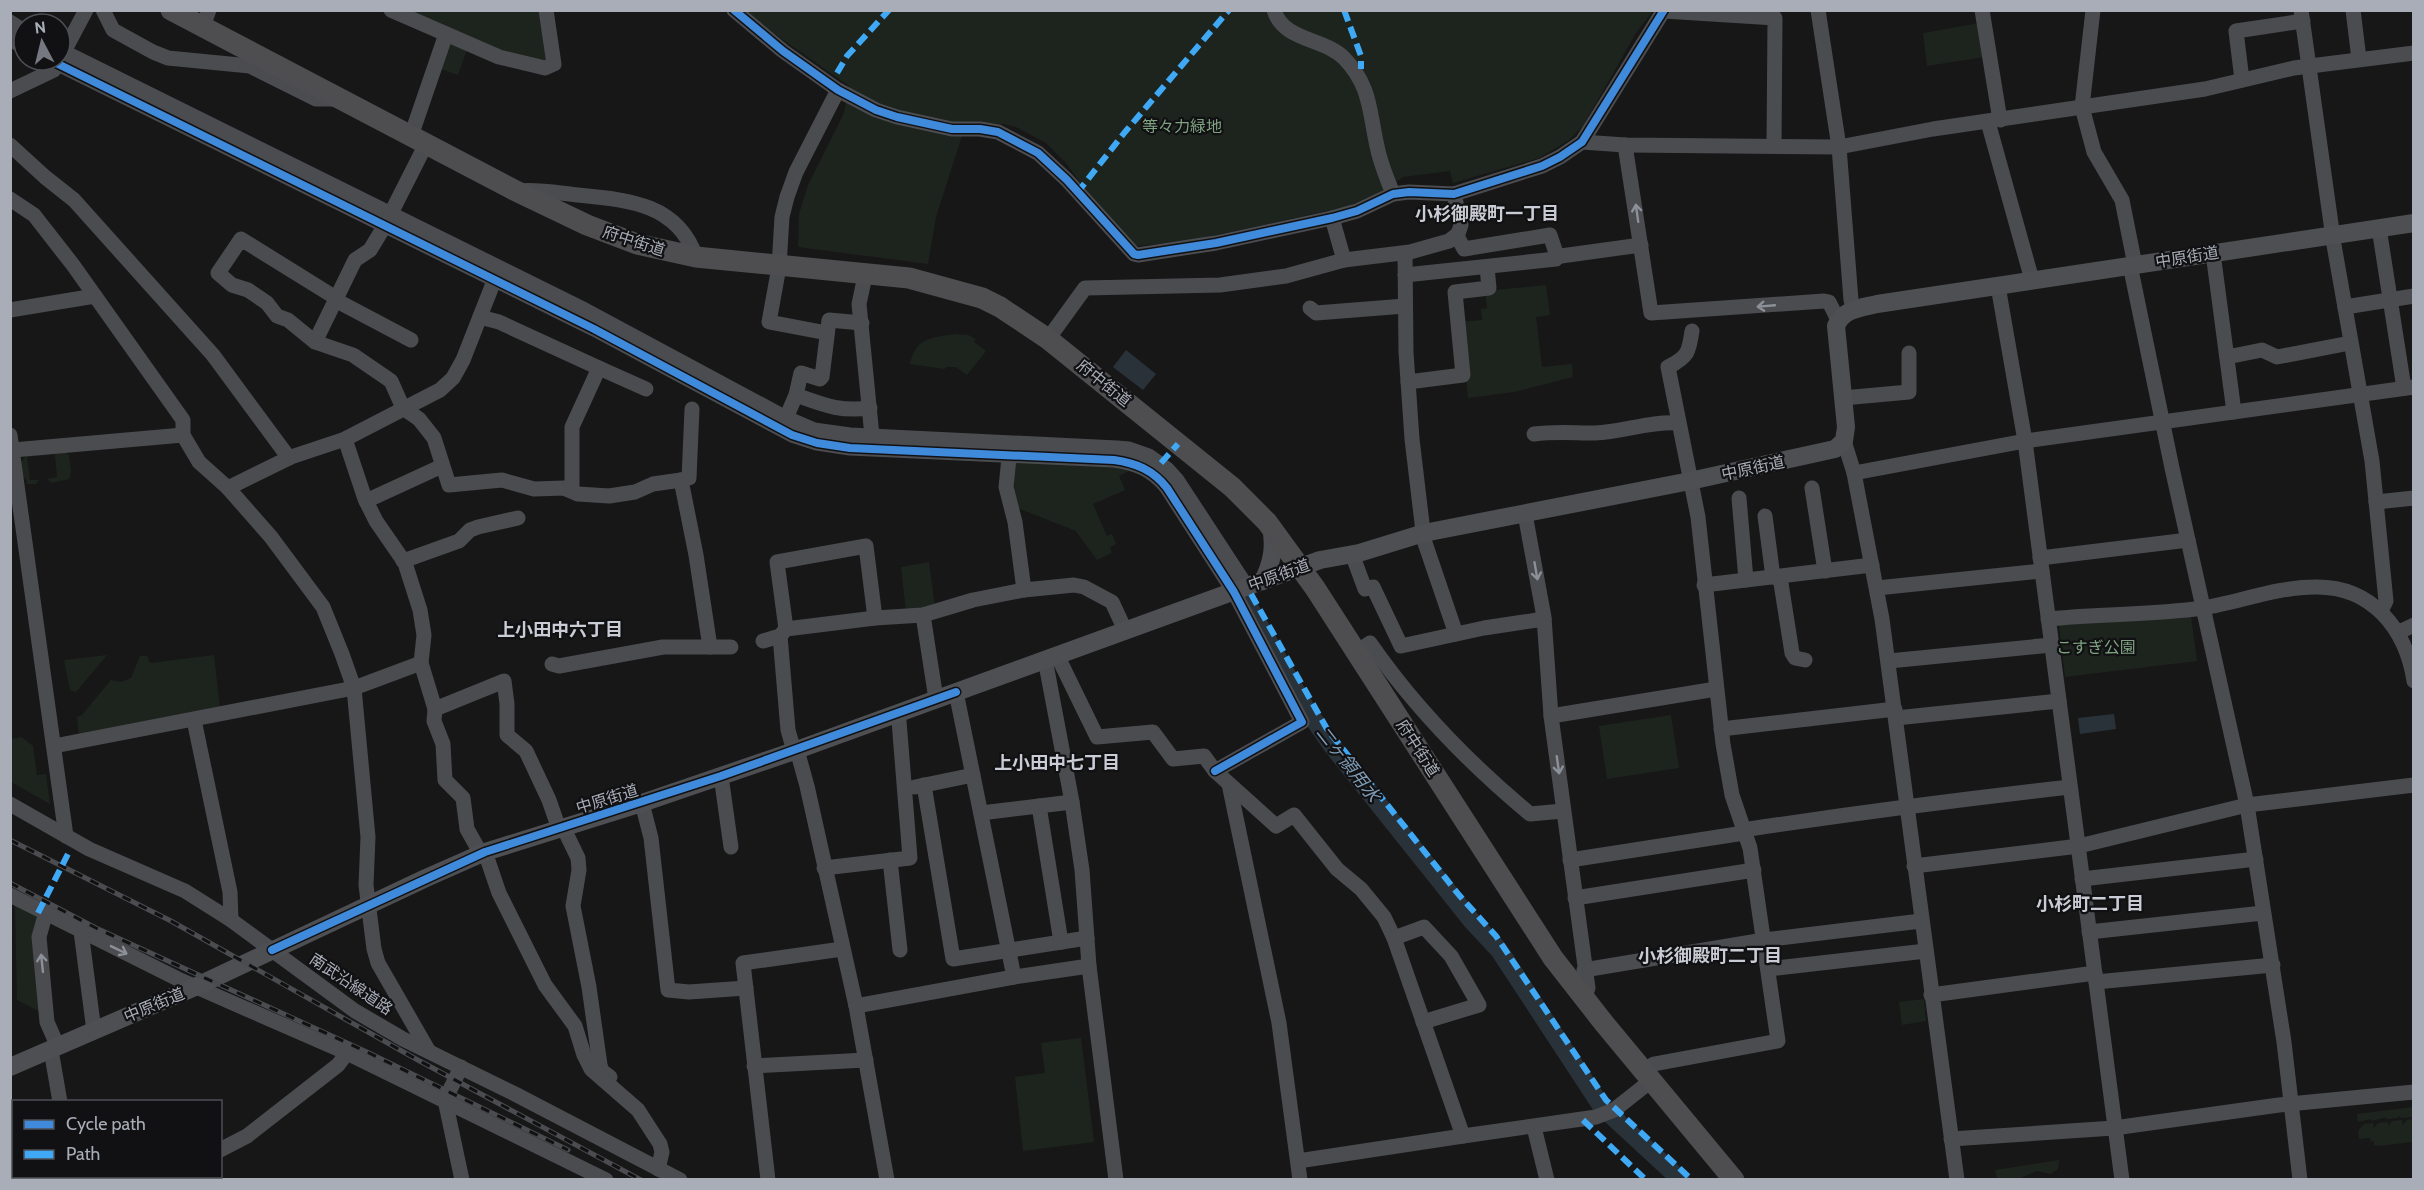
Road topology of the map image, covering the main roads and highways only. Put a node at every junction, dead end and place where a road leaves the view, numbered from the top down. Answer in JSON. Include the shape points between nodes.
{"nodes":[{"id":1,"x":171,"y":10,"type":"edge"},
{"id":2,"x":206,"y":18,"type":"edge"},
{"id":3,"x":2414,"y":224,"type":"edge"},
{"id":4,"x":1271,"y":527,"type":"junction"},
{"id":5,"x":1301,"y":567,"type":"junction"},
{"id":6,"x":1248,"y":586,"type":"junction"},
{"id":7,"x":10,"y":1067,"type":"edge"},
{"id":8,"x":1734,"y":1179,"type":"edge"}],
"edges":[{"from":1,"to":2,"type":"highway","name":"府中街道"},
{"from":2,"to":4,"type":"highway","name":"府中街道","via":[[340,99],[516,192],[637,244],[696,257],[909,278],[982,298],[1048,339],[1232,487]]},
{"from":3,"to":5,"type":"main road","name":"中原街道","via":[[1877,304],[1846,315],[1836,326],[1846,427],[1844,441],[1835,449],[1424,533]]},
{"from":4,"to":5,"type":"highway","name":"府中街道"},
{"from":4,"to":6,"type":"main road","via":[[1272,558]]},
{"from":5,"to":6,"type":"main road","name":"中原街道"},
{"from":5,"to":8,"type":"highway","name":"府中街道","via":[[1536,933],[1584,998]]},
{"from":6,"to":7,"type":"main road","name":"中原街道","via":[[721,776],[483,853],[195,987]]}]}
